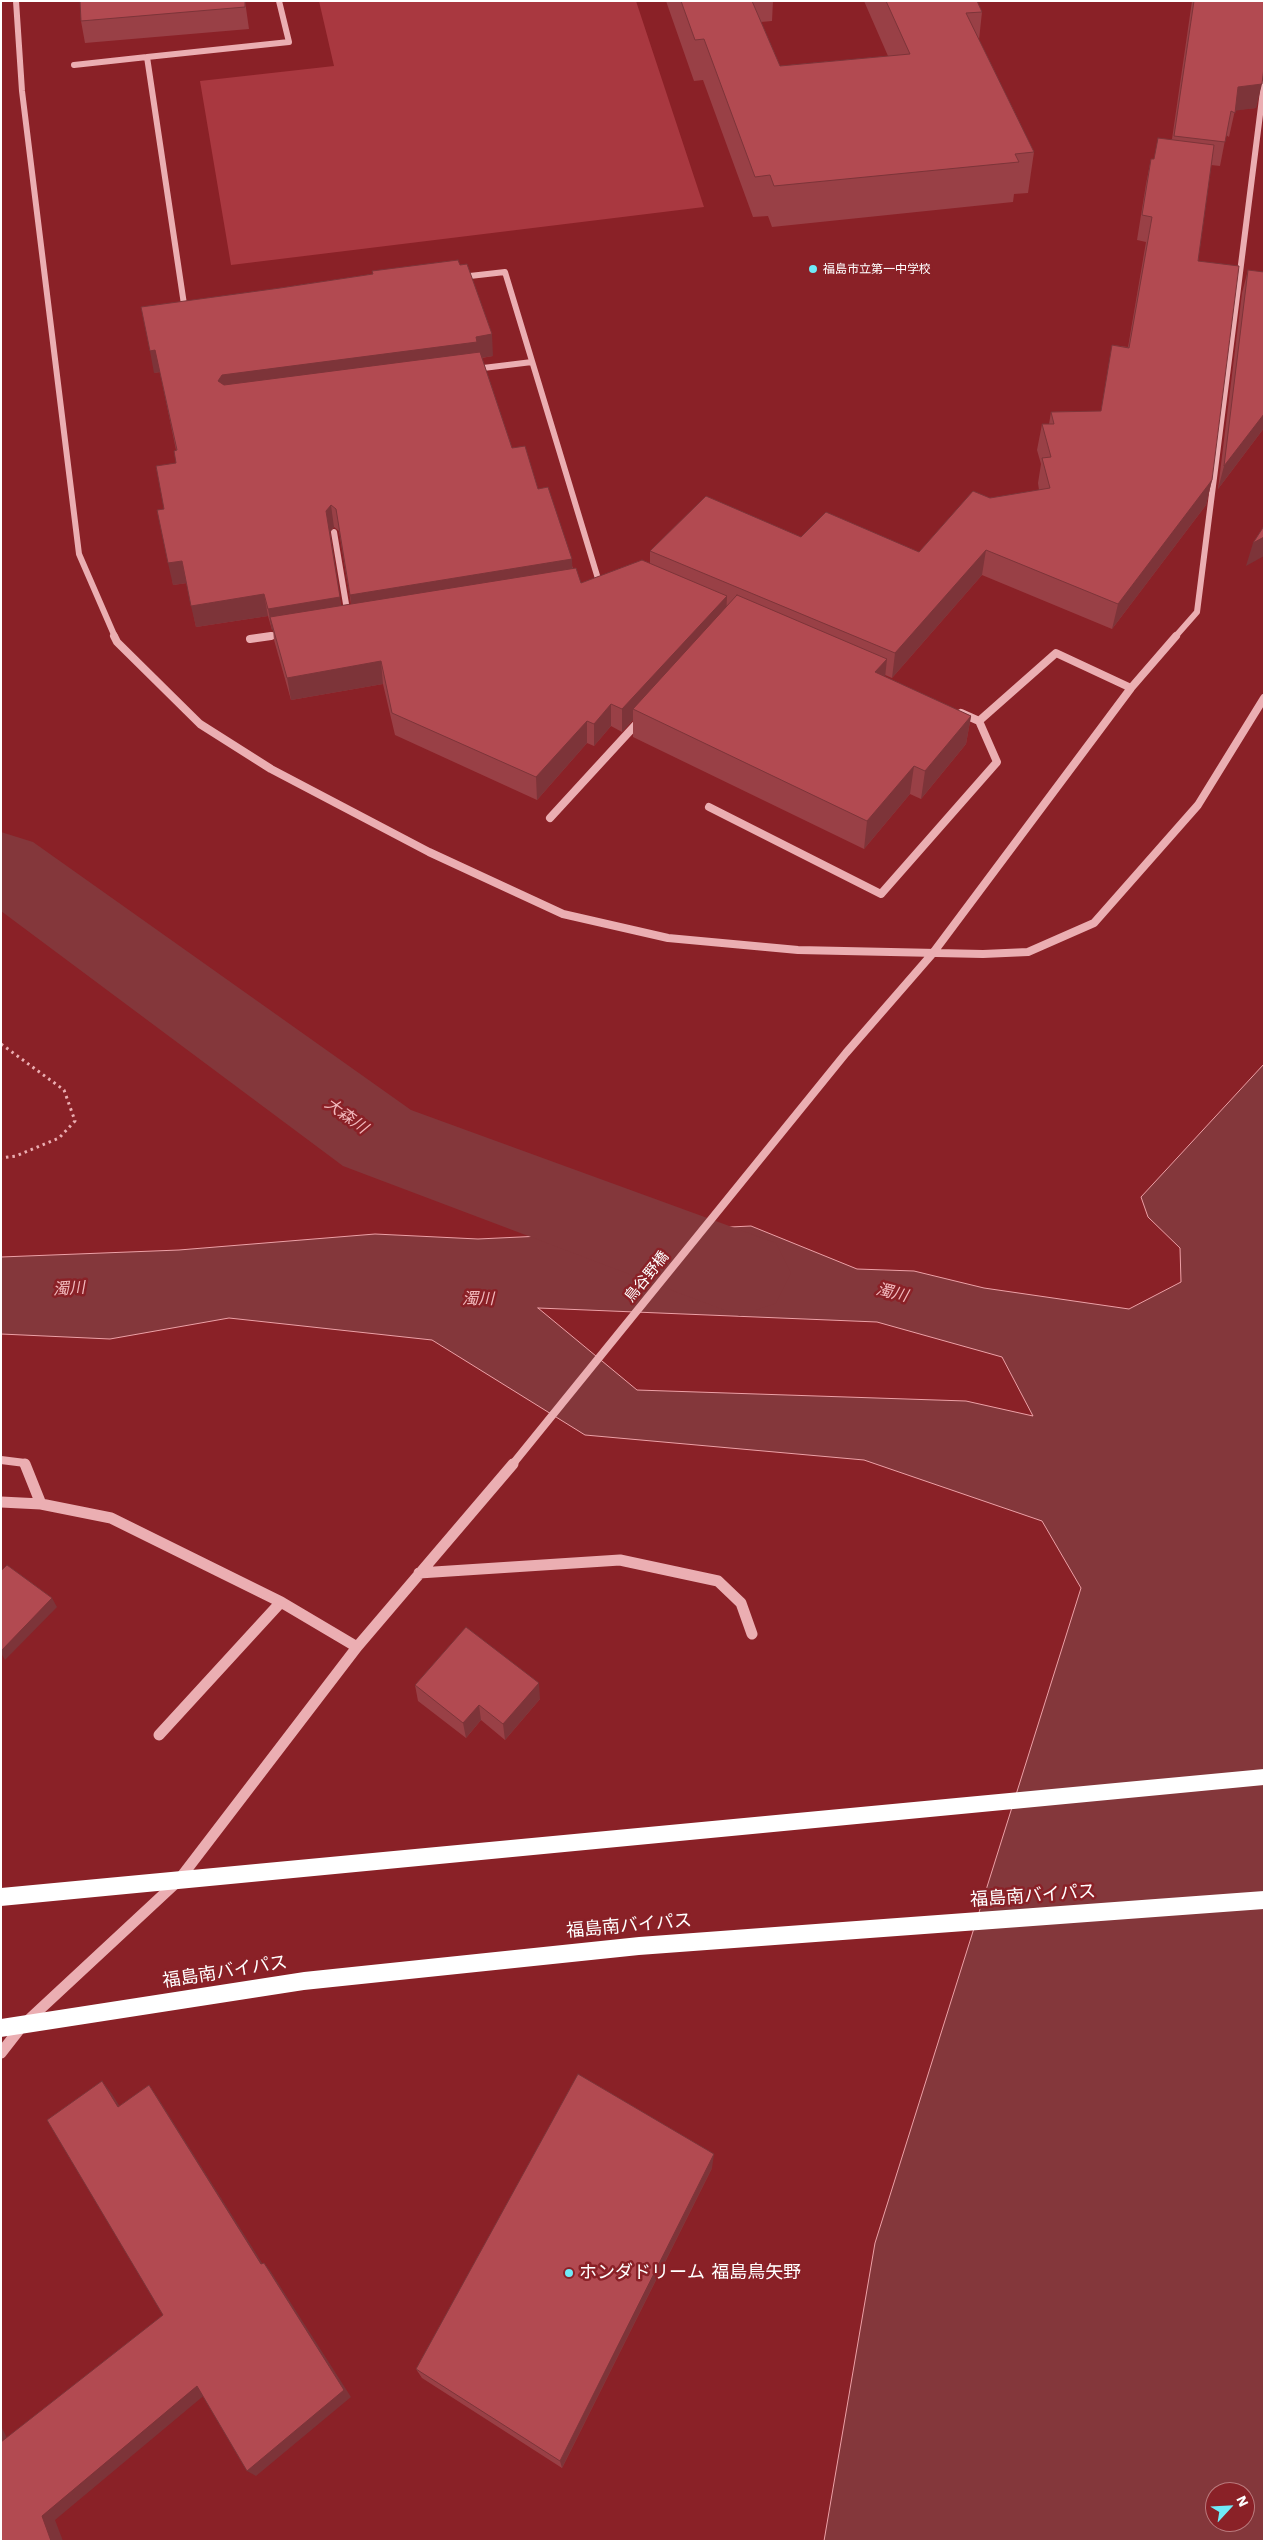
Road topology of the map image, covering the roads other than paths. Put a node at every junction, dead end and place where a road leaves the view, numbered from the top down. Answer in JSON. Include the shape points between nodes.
{"nodes":[{"id":1,"x":16,"y":1,"type":"edge"},
{"id":2,"x":279,"y":1,"type":"edge"},
{"id":3,"x":148,"y":57,"type":"junction"},
{"id":4,"x":74,"y":65,"type":"dead end"},
{"id":5,"x":1264,"y":83,"type":"edge"},
{"id":6,"x":457,"y":278,"type":"edge"},
{"id":7,"x":194,"y":310,"type":"edge"},
{"id":8,"x":532,"y":362,"type":"junction"},
{"id":9,"x":464,"y":371,"type":"edge"},
{"id":10,"x":334,"y":532,"type":"edge"},
{"id":11,"x":608,"y":581,"type":"edge"},
{"id":12,"x":600,"y":582,"type":"junction"},
{"id":13,"x":590,"y":584,"type":"edge"},
{"id":14,"x":340,"y":625,"type":"edge"},
{"id":15,"x":295,"y":632,"type":"edge"},
{"id":16,"x":250,"y":639,"type":"dead end"},
{"id":17,"x":1130,"y":688,"type":"junction"},
{"id":18,"x":1264,"y":698,"type":"edge"},
{"id":19,"x":649,"y":710,"type":"edge"},
{"id":20,"x":952,"y":710,"type":"edge"},
{"id":21,"x":979,"y":721,"type":"junction"},
{"id":22,"x":709,"y":807,"type":"dead end"},
{"id":23,"x":550,"y":818,"type":"dead end"},
{"id":24,"x":932,"y":952,"type":"junction"},
{"id":25,"x":1,"y":1460,"type":"edge"},
{"id":26,"x":1,"y":1502,"type":"edge"},
{"id":27,"x":41,"y":1504,"type":"junction"},
{"id":28,"x":419,"y":1573,"type":"junction"},
{"id":29,"x":281,"y":1602,"type":"junction"},
{"id":30,"x":752,"y":1634,"type":"dead end"},
{"id":31,"x":357,"y":1647,"type":"junction"},
{"id":32,"x":159,"y":1735,"type":"dead end"},
{"id":33,"x":1264,"y":1778,"type":"edge"},
{"id":34,"x":178,"y":1881,"type":"junction"},
{"id":35,"x":1,"y":1897,"type":"edge"},
{"id":36,"x":1264,"y":1900,"type":"edge"},
{"id":37,"x":22,"y":2026,"type":"junction"},
{"id":38,"x":1,"y":2028,"type":"edge"},
{"id":39,"x":1,"y":2053,"type":"edge"}],
"edges":[{"from":1,"to":24,"type":"street","via":[[22,91],[79,554],[117,642],[200,724],[271,769],[428,852],[563,914],[668,938],[798,950]]},
{"from":2,"to":3,"type":"street","via":[[289,42]]},
{"from":3,"to":4,"type":"street"},
{"from":3,"to":7,"type":"street","via":[[184,311]]},
{"from":5,"to":17,"type":"street","via":[[1197,612]]},
{"from":6,"to":8,"type":"street","via":[[506,272]]},
{"from":8,"to":9,"type":"street"},
{"from":8,"to":12,"type":"street"},
{"from":10,"to":14,"type":"street","via":[[349,623]]},
{"from":11,"to":12,"type":"street"},
{"from":12,"to":13,"type":"street"},
{"from":15,"to":16,"type":"street"},
{"from":17,"to":21,"type":"street","via":[[1056,653]]},
{"from":17,"to":24,"type":"street","name":"鳥谷野橋"},
{"from":18,"to":24,"type":"street","via":[[1198,805],[1094,923],[1028,952]]},
{"from":19,"to":23,"type":"street"},
{"from":20,"to":21,"type":"street"},
{"from":21,"to":22,"type":"street","via":[[997,762],[881,894]]},
{"from":24,"to":28,"type":"street","name":"鳥谷野橋","via":[[470,1518]]},
{"from":25,"to":27,"type":"street","via":[[24,1463]]},
{"from":26,"to":27,"type":"street"},
{"from":27,"to":29,"type":"street","via":[[111,1518]]},
{"from":28,"to":30,"type":"street","via":[[620,1560],[718,1581],[741,1603]]},
{"from":28,"to":31,"type":"street","name":"鳥谷野橋"},
{"from":29,"to":31,"type":"street"},
{"from":29,"to":32,"type":"street"},
{"from":31,"to":34,"type":"street","name":"鳥谷野橋"},
{"from":33,"to":34,"type":"highway"},
{"from":34,"to":35,"type":"highway"},
{"from":34,"to":37,"type":"street","name":"鳥谷野橋"},
{"from":36,"to":37,"type":"highway","name":"福島南バイパス","via":[[639,1946],[304,1981]]},
{"from":37,"to":38,"type":"highway","name":"福島南バイパス"},
{"from":37,"to":39,"type":"street"}]}
